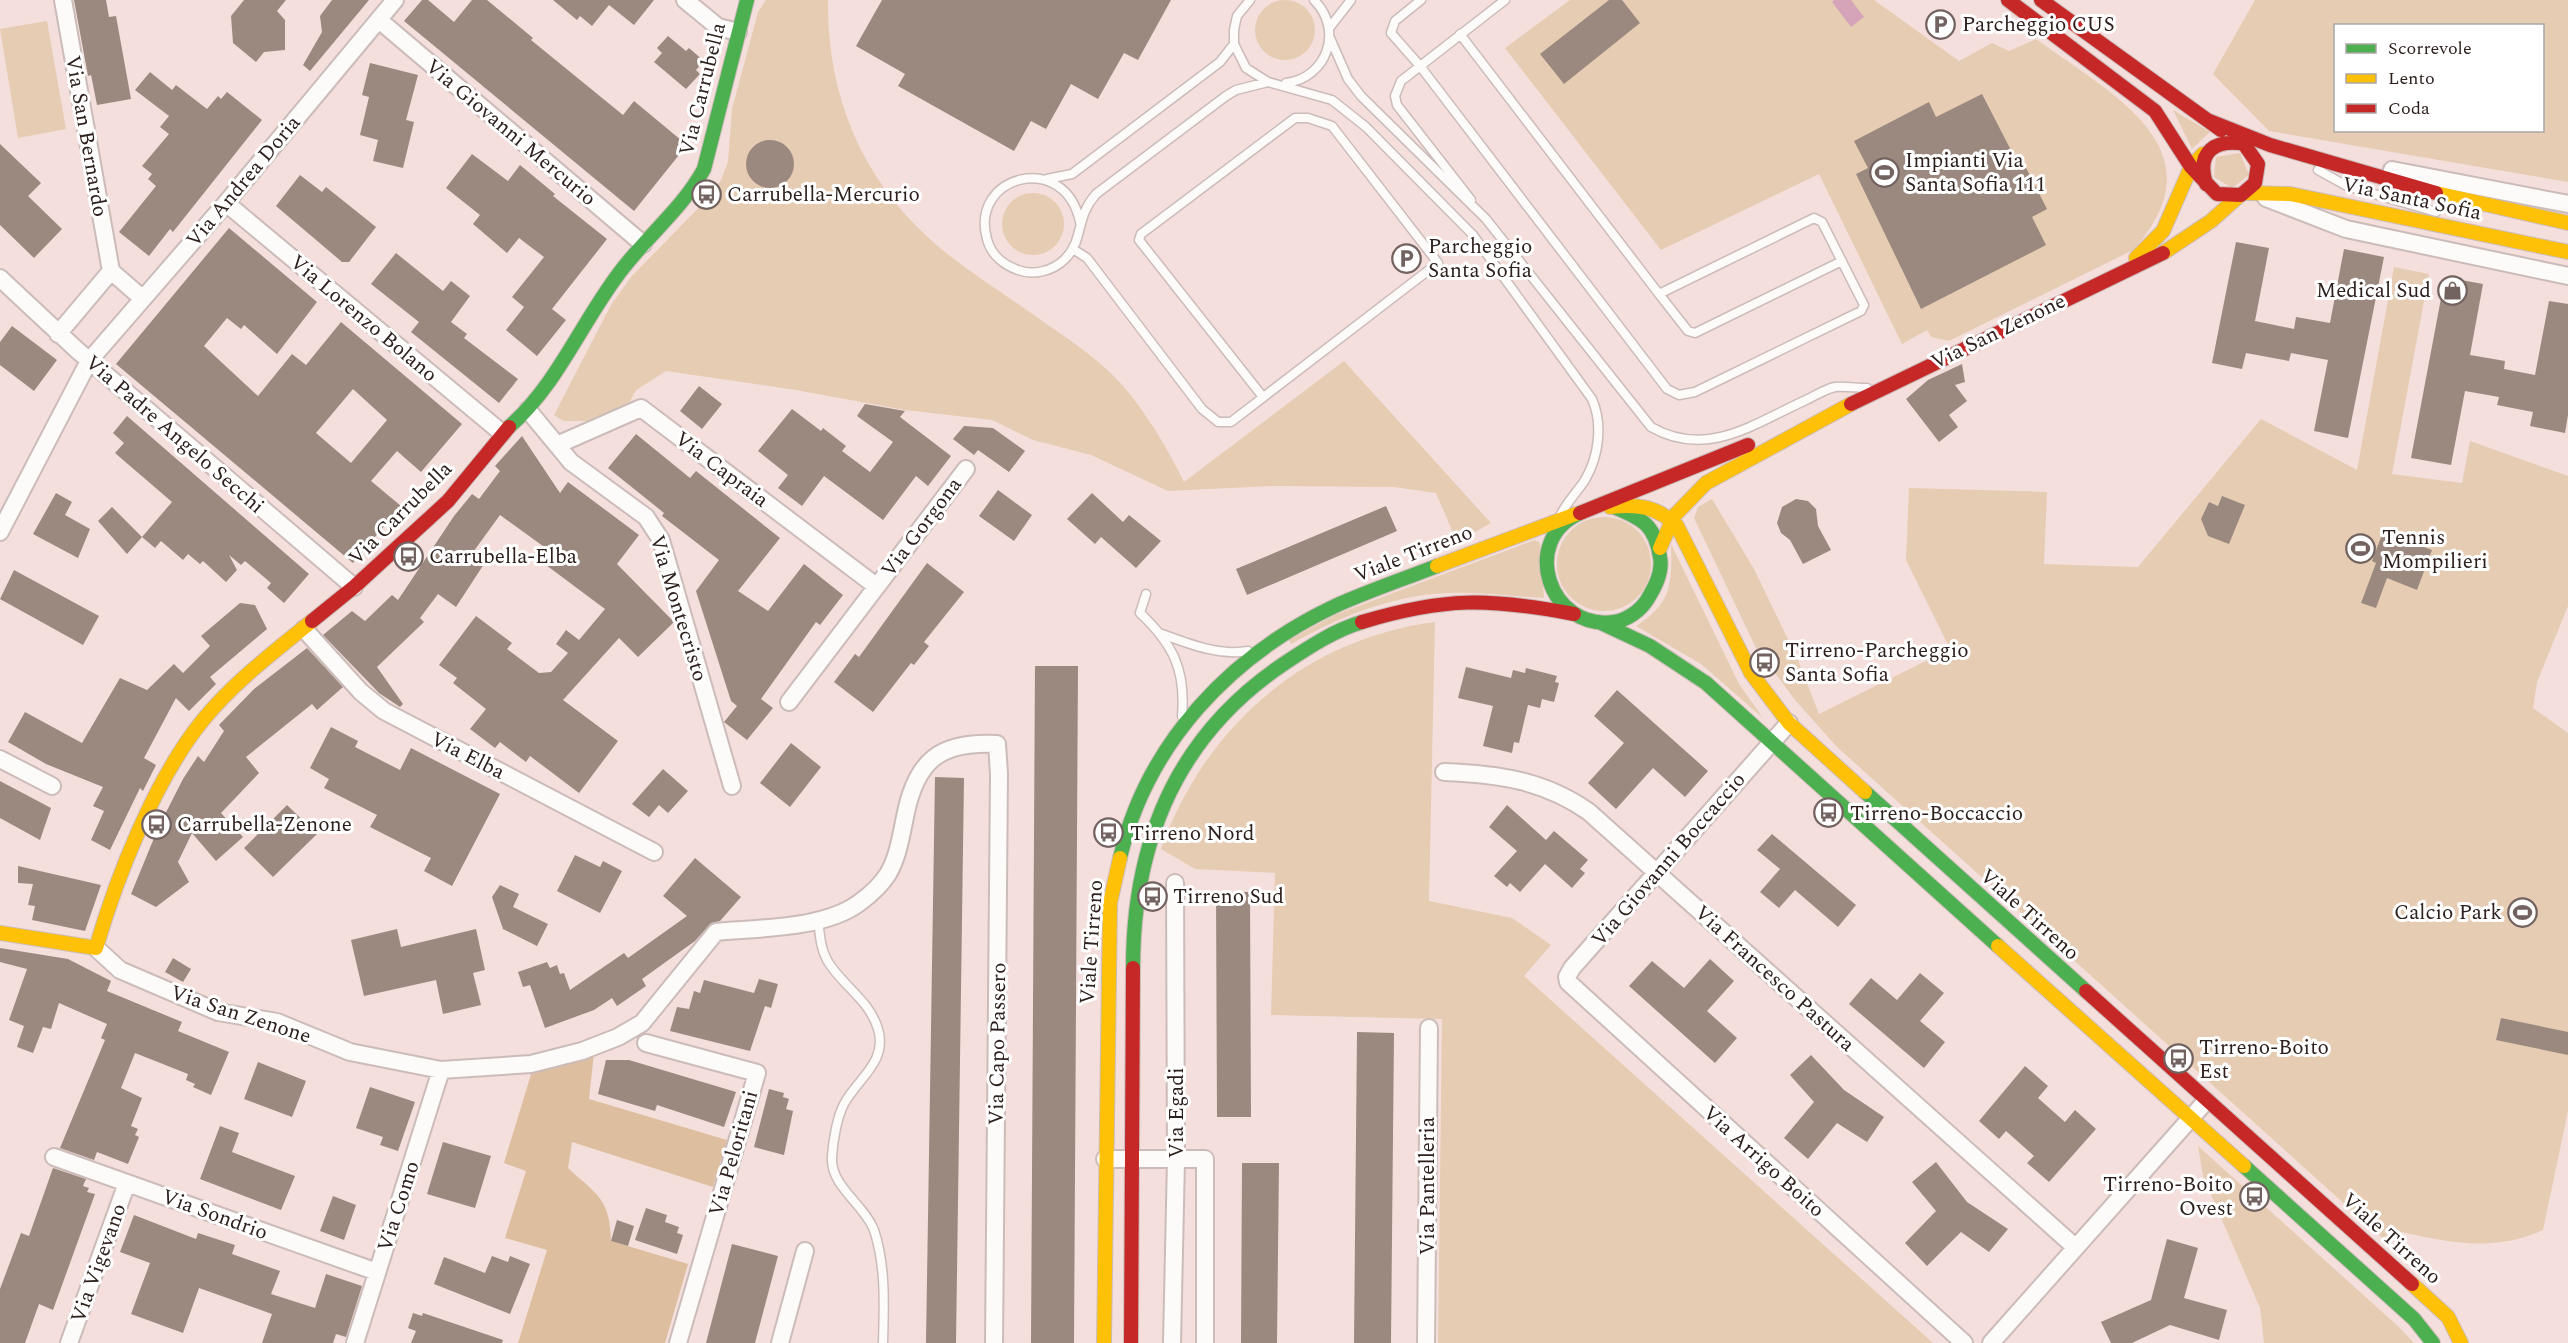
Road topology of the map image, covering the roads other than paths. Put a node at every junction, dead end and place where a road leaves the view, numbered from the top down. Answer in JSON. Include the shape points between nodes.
{"nodes":[{"id":1,"x":63,"y":0,"type":"edge"},
{"id":2,"x":395,"y":0,"type":"edge"},
{"id":3,"x":685,"y":0,"type":"edge"},
{"id":4,"x":747,"y":0,"type":"edge"},
{"id":5,"x":1250,"y":0,"type":"edge"},
{"id":6,"x":1314,"y":0,"type":"edge"},
{"id":7,"x":1351,"y":0,"type":"edge"},
{"id":8,"x":1422,"y":0,"type":"edge"},
{"id":9,"x":1505,"y":0,"type":"edge"},
{"id":10,"x":2008,"y":0,"type":"edge"},
{"id":11,"x":2041,"y":0,"type":"edge"},
{"id":12,"x":379,"y":20,"type":"junction"},
{"id":13,"x":1330,"y":27,"type":"junction"},
{"id":14,"x":738,"y":32,"type":"junction"},
{"id":15,"x":1460,"y":34,"type":"junction"},
{"id":16,"x":1330,"y":38,"type":"junction"},
{"id":17,"x":1234,"y":44,"type":"junction"},
{"id":18,"x":1420,"y":66,"type":"junction"},
{"id":19,"x":1268,"y":82,"type":"junction"},
{"id":20,"x":1282,"y":84,"type":"junction"},
{"id":21,"x":2207,"y":120,"type":"junction"},
{"id":22,"x":2242,"y":143,"type":"junction"},
{"id":23,"x":2270,"y":146,"type":"junction"},
{"id":24,"x":2212,"y":148,"type":"junction"},
{"id":25,"x":2182,"y":154,"type":"junction"},
{"id":26,"x":2328,"y":161,"type":"junction"},
{"id":27,"x":2191,"y":167,"type":"junction"},
{"id":28,"x":1047,"y":180,"type":"junction"},
{"id":29,"x":2206,"y":184,"type":"junction"},
{"id":30,"x":2182,"y":185,"type":"junction"},
{"id":31,"x":2247,"y":194,"type":"junction"},
{"id":32,"x":226,"y":203,"type":"junction"},
{"id":33,"x":2568,"y":204,"type":"edge"},
{"id":34,"x":2443,"y":214,"type":"dead end"},
{"id":35,"x":1485,"y":219,"type":"junction"},
{"id":36,"x":1080,"y":222,"type":"junction"},
{"id":37,"x":2568,"y":223,"type":"edge"},
{"id":38,"x":643,"y":244,"type":"junction"},
{"id":39,"x":1073,"y":249,"type":"junction"},
{"id":40,"x":2568,"y":252,"type":"edge"},
{"id":41,"x":1842,"y":261,"type":"junction"},
{"id":42,"x":111,"y":272,"type":"junction"},
{"id":43,"x":2113,"y":275,"type":"junction"},
{"id":44,"x":2568,"y":276,"type":"edge"},
{"id":45,"x":0,"y":278,"type":"edge"},
{"id":46,"x":1659,"y":294,"type":"junction"},
{"id":47,"x":142,"y":298,"type":"junction"},
{"id":48,"x":58,"y":334,"type":"junction"},
{"id":49,"x":89,"y":361,"type":"junction"},
{"id":50,"x":1882,"y":388,"type":"junction"},
{"id":51,"x":1263,"y":397,"type":"junction"},
{"id":52,"x":528,"y":410,"type":"junction"},
{"id":53,"x":502,"y":433,"type":"junction"},
{"id":54,"x":557,"y":445,"type":"junction"},
{"id":55,"x":966,"y":469,"type":"dead end"},
{"id":56,"x":1569,"y":499,"type":"junction"},
{"id":57,"x":1604,"y":507,"type":"junction"},
{"id":58,"x":1576,"y":514,"type":"junction"},
{"id":59,"x":1670,"y":518,"type":"junction"},
{"id":60,"x":1558,"y":520,"type":"junction"},
{"id":61,"x":0,"y":532,"type":"edge"},
{"id":62,"x":1552,"y":540,"type":"junction"},
{"id":63,"x":1660,"y":548,"type":"junction"},
{"id":64,"x":1477,"y":550,"type":"junction"},
{"id":65,"x":876,"y":586,"type":"junction"},
{"id":66,"x":354,"y":587,"type":"junction"},
{"id":67,"x":1146,"y":594,"type":"dead end"},
{"id":68,"x":1574,"y":614,"type":"junction"},
{"id":69,"x":1599,"y":622,"type":"junction"},
{"id":70,"x":304,"y":629,"type":"junction"},
{"id":71,"x":1162,"y":634,"type":"junction"},
{"id":72,"x":1270,"y":642,"type":"junction"},
{"id":73,"x":1257,"y":650,"type":"junction"},
{"id":74,"x":1284,"y":662,"type":"junction"},
{"id":75,"x":789,"y":702,"type":"dead end"},
{"id":76,"x":1789,"y":723,"type":"junction"},
{"id":77,"x":1181,"y":725,"type":"junction"},
{"id":78,"x":1772,"y":742,"type":"junction"},
{"id":79,"x":997,"y":744,"type":"joint"},
{"id":80,"x":0,"y":759,"type":"edge"},
{"id":81,"x":1444,"y":772,"type":"dead end"},
{"id":82,"x":52,"y":786,"type":"dead end"},
{"id":83,"x":732,"y":786,"type":"dead end"},
{"id":84,"x":654,"y":852,"type":"dead end"},
{"id":85,"x":1656,"y":872,"type":"junction"},
{"id":86,"x":1175,"y":883,"type":"dead end"},
{"id":87,"x":818,"y":920,"type":"junction"},
{"id":88,"x":0,"y":933,"type":"edge"},
{"id":89,"x":96,"y":948,"type":"junction"},
{"id":90,"x":1567,"y":977,"type":"joint"},
{"id":91,"x":1429,"y":1028,"type":"dead end"},
{"id":92,"x":646,"y":1043,"type":"dead end"},
{"id":93,"x":441,"y":1070,"type":"junction"},
{"id":94,"x":2206,"y":1101,"type":"junction"},
{"id":95,"x":2190,"y":1119,"type":"junction"},
{"id":96,"x":54,"y":1157,"type":"dead end"},
{"id":97,"x":1105,"y":1159,"type":"junction"},
{"id":98,"x":1132,"y":1159,"type":"junction"},
{"id":99,"x":1176,"y":1159,"type":"junction"},
{"id":100,"x":127,"y":1183,"type":"junction"},
{"id":101,"x":2075,"y":1247,"type":"junction"},
{"id":102,"x":805,"y":1251,"type":"dead end"},
{"id":103,"x":2378,"y":1254,"type":"junction"},
{"id":104,"x":377,"y":1272,"type":"junction"},
{"id":105,"x":2361,"y":1273,"type":"junction"},
{"id":106,"x":69,"y":1343,"type":"edge"},
{"id":107,"x":355,"y":1343,"type":"edge"},
{"id":108,"x":678,"y":1343,"type":"edge"},
{"id":109,"x":780,"y":1343,"type":"edge"},
{"id":110,"x":883,"y":1343,"type":"edge"},
{"id":111,"x":994,"y":1343,"type":"edge"},
{"id":112,"x":1104,"y":1343,"type":"edge"},
{"id":113,"x":1131,"y":1343,"type":"edge"},
{"id":114,"x":1172,"y":1343,"type":"edge"},
{"id":115,"x":1205,"y":1343,"type":"edge"},
{"id":116,"x":1426,"y":1343,"type":"edge"},
{"id":117,"x":1964,"y":1343,"type":"edge"},
{"id":118,"x":1991,"y":1343,"type":"edge"},
{"id":119,"x":2433,"y":1343,"type":"edge"},
{"id":120,"x":2461,"y":1343,"type":"edge"}],
"edges":[{"from":1,"to":42,"type":"street","name":"Via San Bernardo"},
{"from":2,"to":12,"type":"street","name":"Via Andrea Doria"},
{"from":3,"to":14,"type":"street","via":[[718,27]]},
{"from":4,"to":14,"type":"street","name":"Via Carrubella"},
{"from":5,"to":17,"type":"lane","via":[[1237,16]]},
{"from":6,"to":13,"type":"lane"},
{"from":7,"to":13,"type":"lane"},
{"from":8,"to":18,"type":"lane","via":[[1395,21],[1391,33]]},
{"from":9,"to":15,"type":"lane"},
{"from":10,"to":25,"type":"street","via":[[2155,111]]},
{"from":11,"to":21,"type":"street"},
{"from":12,"to":32,"type":"street","name":"Via Andrea Doria"},
{"from":12,"to":38,"type":"street","name":"Via Giovanni Mercurio"},
{"from":13,"to":16,"type":"lane"},
{"from":14,"to":38,"type":"street","name":"Via Carrubella","via":[[704,169],[693,189]]},
{"from":15,"to":18,"type":"lane"},
{"from":15,"to":46,"type":"lane"},
{"from":16,"to":20,"type":"lane","via":[[1328,50],[1315,70]]},
{"from":16,"to":35,"type":"lane","via":[[1348,79],[1361,96]]},
{"from":17,"to":19,"type":"lane","via":[[1246,68]]},
{"from":17,"to":28,"type":"lane","via":[[1220,63],[1072,174]]},
{"from":18,"to":35,"type":"lane","via":[[1401,81],[1395,96],[1397,105]]},
{"from":18,"to":41,"type":"lane","via":[[1667,389],[1679,395],[1695,392],[1861,311],[1864,305]]},
{"from":19,"to":20,"type":"lane"},
{"from":19,"to":36,"type":"lane","via":[[1226,96],[1096,194],[1085,207]]},
{"from":20,"to":56,"type":"lane","via":[[1317,94],[1347,110],[1399,160],[1473,234],[1583,385],[1597,411],[1596,449],[1585,479]]},
{"from":21,"to":22,"type":"street"},
{"from":21,"to":23,"type":"street"},
{"from":22,"to":23,"type":"street"},
{"from":22,"to":24,"type":"street","via":[[2228,141]]},
{"from":22,"to":31,"type":"street","via":[[2256,156],[2259,172]]},
{"from":23,"to":26,"type":"street","name":"Via Santa Sofia"},
{"from":23,"to":34,"type":"lane","via":[[2347,186]]},
{"from":24,"to":27,"type":"street"},
{"from":24,"to":29,"type":"street","via":[[2203,161]]},
{"from":25,"to":27,"type":"street"},
{"from":25,"to":30,"type":"street"},
{"from":26,"to":33,"type":"street"},
{"from":26,"to":37,"type":"street","name":"Via Santa Sofia","via":[[2445,196]]},
{"from":27,"to":29,"type":"street"},
{"from":27,"to":30,"type":"street"},
{"from":28,"to":36,"type":"lane","via":[[1066,191]]},
{"from":28,"to":39,"type":"lane","via":[[1023,178],[999,190],[985,216],[989,245],[1009,267],[1023,272],[1052,268]]},
{"from":29,"to":31,"type":"street","via":[[2217,194]]},
{"from":30,"to":43,"type":"street","via":[[2163,231],[2140,256]]},
{"from":31,"to":40,"type":"street","name":"Via Santa Sofia","via":[[2290,194]]},
{"from":31,"to":43,"type":"street","via":[[2165,252]]},
{"from":31,"to":44,"type":"street","via":[[2346,229]]},
{"from":32,"to":47,"type":"street","name":"Via Andrea Doria"},
{"from":32,"to":53,"type":"street","name":"Via Lorenzo Bolano"},
{"from":35,"to":50,"type":"lane","via":[[1639,415],[1669,437],[1700,441],[1732,434],[1834,387]]},
{"from":36,"to":39,"type":"lane"},
{"from":38,"to":52,"type":"street","name":"Via Carrubella"},
{"from":39,"to":51,"type":"lane","via":[[1088,258],[1202,409],[1218,422],[1231,422]]},
{"from":41,"to":46,"type":"lane","via":[[1695,333],[1688,331]]},
{"from":41,"to":46,"type":"lane","via":[[1822,222],[1814,218]]},
{"from":42,"to":47,"type":"street"},
{"from":42,"to":48,"type":"street"},
{"from":43,"to":50,"type":"street","name":"Via San Zenone"},
{"from":45,"to":48,"type":"street","name":"Via Padre Angelo Secchi"},
{"from":47,"to":49,"type":"street","name":"Via Andrea Doria"},
{"from":48,"to":49,"type":"street","name":"Via Padre Angelo Secchi"},
{"from":49,"to":61,"type":"street","name":"Via Andrea Doria"},
{"from":49,"to":66,"type":"street","name":"Via Padre Angelo Secchi"},
{"from":50,"to":57,"type":"street"},
{"from":50,"to":59,"type":"street","via":[[1716,476]]},
{"from":51,"to":51,"type":"lane","via":[[1139,240],[1141,234],[1273,133],[1295,118],[1308,118],[1332,126],[1438,263]]},
{"from":52,"to":53,"type":"street","name":"Via Carrubella"},
{"from":52,"to":54,"type":"street","name":"Via Montecristo"},
{"from":53,"to":66,"type":"street","name":"Via Carrubella","via":[[448,501]]},
{"from":54,"to":65,"type":"street","name":"Via Capraia","via":[[641,408]]},
{"from":54,"to":83,"type":"street","name":"Via Montecristo","via":[[571,462],[646,517],[661,540]]},
{"from":55,"to":65,"type":"street","name":"Via Gorgona"},
{"from":56,"to":60,"type":"lane"},
{"from":56,"to":64,"type":"lane","via":[[1552,512],[1499,534]]},
{"from":57,"to":58,"type":"street"},
{"from":57,"to":59,"type":"street","via":[[1645,505]]},
{"from":57,"to":63,"type":"street","via":[[1637,517]]},
{"from":58,"to":60,"type":"street","name":"Viale Tirreno"},
{"from":58,"to":62,"type":"street"},
{"from":59,"to":63,"type":"street"},
{"from":59,"to":76,"type":"street","name":"Viale Tirreno","via":[[1751,673]]},
{"from":60,"to":62,"type":"lane"},
{"from":60,"to":64,"type":"street","name":"Viale Tirreno"},
{"from":62,"to":68,"type":"street","via":[[1547,576],[1556,597]]},
{"from":63,"to":69,"type":"street","via":[[1662,571],[1649,601],[1631,616]]},
{"from":64,"to":72,"type":"street","name":"Viale Tirreno","via":[[1335,606]]},
{"from":65,"to":75,"type":"street","name":"Via Gorgona"},
{"from":66,"to":70,"type":"street","name":"Via Carrubella"},
{"from":67,"to":71,"type":"lane","via":[[1140,613]]},
{"from":68,"to":69,"type":"street"},
{"from":68,"to":74,"type":"street","name":"Viale Tirreno","via":[[1507,603],[1436,604],[1344,627]]},
{"from":69,"to":78,"type":"street","via":[[1674,660]]},
{"from":70,"to":84,"type":"street","name":"Via Elba","via":[[361,692],[384,711]]},
{"from":70,"to":89,"type":"street","name":"Via Carrubella","via":[[227,694],[176,759],[108,907]]},
{"from":71,"to":73,"type":"lane","via":[[1220,651]]},
{"from":71,"to":77,"type":"lane","via":[[1181,674]]},
{"from":72,"to":73,"type":"street","name":"Viale Tirreno"},
{"from":72,"to":74,"type":"street"},
{"from":73,"to":77,"type":"street","name":"Viale Tirreno","via":[[1214,688]]},
{"from":74,"to":98,"type":"street","name":"Viale Tirreno","via":[[1226,711],[1195,748],[1165,801],[1147,848],[1133,938]]},
{"from":76,"to":78,"type":"street","name":"Via Giovanni Boccaccio"},
{"from":76,"to":94,"type":"street","name":"Viale Tirreno"},
{"from":77,"to":97,"type":"street","name":"Viale Tirreno","via":[[1137,803],[1110,903]]},
{"from":78,"to":85,"type":"street","name":"Via Giovanni Boccaccio"},
{"from":78,"to":95,"type":"street"},
{"from":79,"to":87,"type":"street","name":"Via San Zenone","via":[[968,743],[937,755],[917,779],[910,795],[901,838],[888,873],[857,905]]},
{"from":79,"to":111,"type":"street","name":"Via Capo Passero"},
{"from":80,"to":82,"type":"street"},
{"from":81,"to":85,"type":"street","name":"Via Francesco Pastura","via":[[1523,780],[1553,790],[1589,812]]},
{"from":85,"to":90,"type":"street","name":"Via Giovanni Boccaccio"},
{"from":85,"to":101,"type":"street","name":"Via Francesco Pastura"},
{"from":86,"to":99,"type":"street","name":"Via Egadi"},
{"from":87,"to":93,"type":"street","name":"Via San Zenone","via":[[716,932],[642,1023],[582,1051],[531,1064]]},
{"from":87,"to":110,"type":"lane","via":[[827,960],[857,993],[878,1029],[880,1047],[874,1065],[843,1106],[832,1159],[835,1175],[865,1213],[873,1230],[884,1283]]},
{"from":88,"to":89,"type":"street"},
{"from":89,"to":93,"type":"street","name":"Via San Zenone","via":[[120,970],[218,1012],[277,1022],[350,1052]]},
{"from":90,"to":117,"type":"street","name":"Via Arrigo Boito","via":[[1570,985]]},
{"from":91,"to":116,"type":"street","name":"Via Pantelleria"},
{"from":92,"to":108,"type":"street","name":"Via Peloritani","via":[[757,1073]]},
{"from":93,"to":104,"type":"street","name":"Via Como"},
{"from":94,"to":95,"type":"street"},
{"from":94,"to":103,"type":"street","name":"Viale Tirreno"},
{"from":95,"to":101,"type":"street"},
{"from":95,"to":105,"type":"street"},
{"from":96,"to":100,"type":"street","name":"Via Sondrio"},
{"from":97,"to":98,"type":"street"},
{"from":97,"to":112,"type":"street","name":"Viale Tirreno"},
{"from":98,"to":99,"type":"street"},
{"from":98,"to":113,"type":"street","name":"Viale Tirreno"},
{"from":99,"to":114,"type":"street","name":"Via Egadi"},
{"from":99,"to":115,"type":"street","via":[[1205,1159]]},
{"from":100,"to":104,"type":"street","name":"Via Sondrio"},
{"from":100,"to":106,"type":"street","name":"Via Vigevano"},
{"from":101,"to":118,"type":"street"},
{"from":102,"to":109,"type":"street"},
{"from":103,"to":105,"type":"street"},
{"from":103,"to":120,"type":"street","name":"Viale Tirreno","via":[[2448,1317]]},
{"from":104,"to":107,"type":"street","name":"Via Como"},
{"from":105,"to":119,"type":"street","via":[[2414,1319]]}]}
